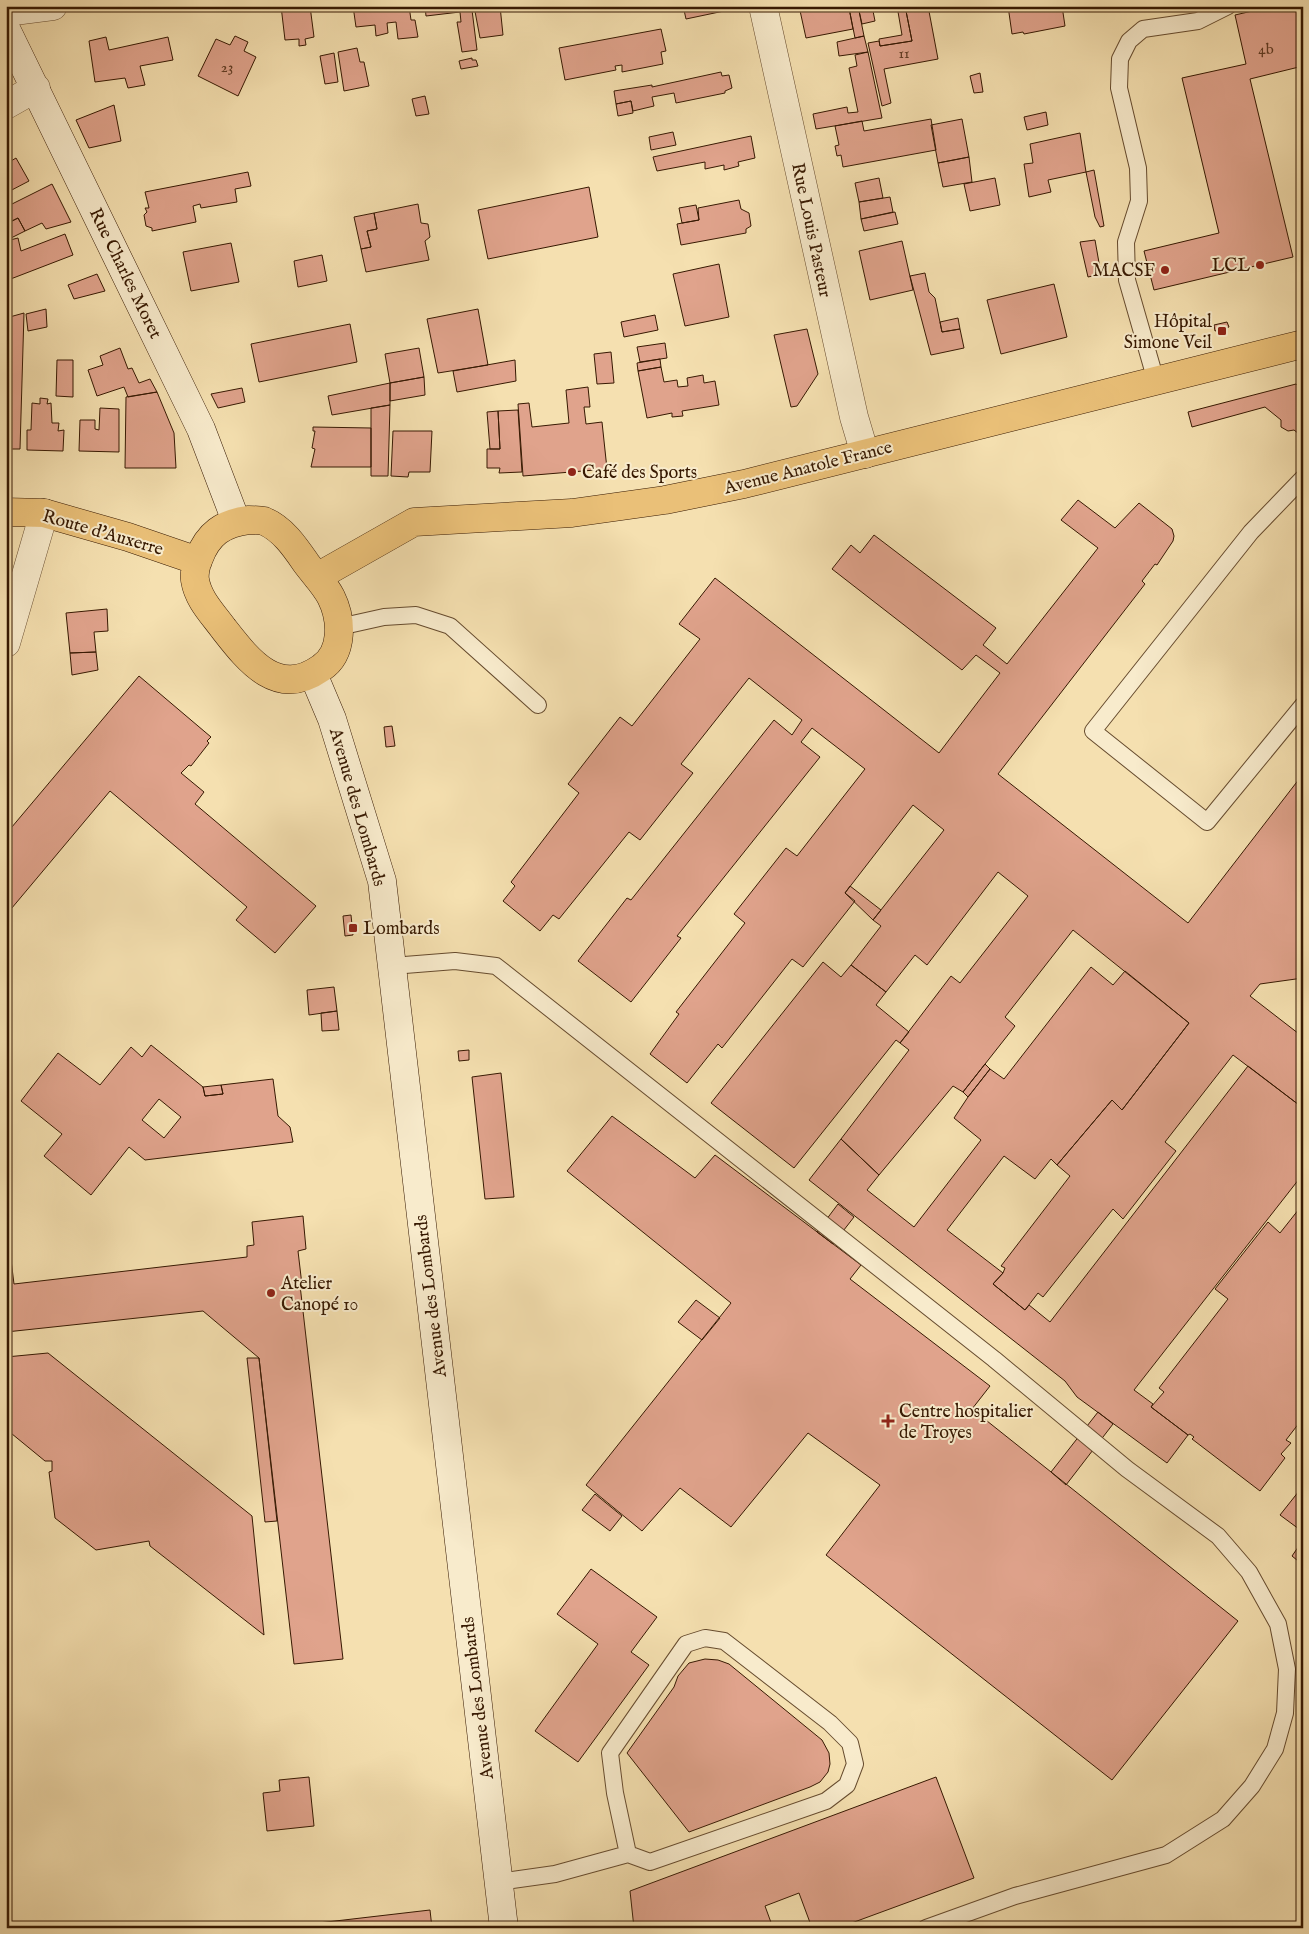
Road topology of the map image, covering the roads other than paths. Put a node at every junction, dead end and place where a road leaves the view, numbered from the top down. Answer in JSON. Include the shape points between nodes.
{"nodes":[{"id":1,"x":53,"y":6,"type":"edge"},
{"id":2,"x":763,"y":6,"type":"edge"},
{"id":3,"x":1228,"y":6,"type":"edge"},
{"id":4,"x":6,"y":12,"type":"edge"},
{"id":5,"x":6,"y":28,"type":"edge"},
{"id":6,"x":36,"y":88,"type":"junction"},
{"id":7,"x":6,"y":105,"type":"edge"},
{"id":8,"x":1303,"y":344,"type":"edge"},
{"id":9,"x":1156,"y":382,"type":"junction"},
{"id":10,"x":865,"y":454,"type":"junction"},
{"id":11,"x":1303,"y":478,"type":"edge"},
{"id":12,"x":6,"y":512,"type":"edge"},
{"id":13,"x":44,"y":513,"type":"junction"},
{"id":14,"x":236,"y":521,"type":"junction"},
{"id":15,"x":198,"y":562,"type":"junction"},
{"id":16,"x":317,"y":577,"type":"junction"},
{"id":17,"x":339,"y":627,"type":"junction"},
{"id":18,"x":6,"y":643,"type":"edge"},
{"id":19,"x":313,"y":674,"type":"junction"},
{"id":20,"x":538,"y":705,"type":"dead end"},
{"id":21,"x":1303,"y":705,"type":"edge"},
{"id":22,"x":392,"y":966,"type":"junction"},
{"id":23,"x":628,"y":1854,"type":"junction"},
{"id":24,"x":498,"y":1882,"type":"junction"},
{"id":25,"x":504,"y":1928,"type":"edge"},
{"id":26,"x":926,"y":1928,"type":"edge"}],
"edges":[{"from":1,"to":4,"type":"street"},
{"from":2,"to":10,"type":"street","name":"Rue Louis Pasteur","via":[[854,417]]},
{"from":3,"to":9,"type":"lane","via":[[1198,20],[1143,29],[1129,41],[1120,59],[1119,88],[1138,176],[1139,201],[1126,242],[1127,280]]},
{"from":5,"to":6,"type":"street","name":"Rue Charles Moret"},
{"from":6,"to":7,"type":"street"},
{"from":6,"to":14,"type":"street","name":"Rue Charles Moret","via":[[201,430]]},
{"from":8,"to":9,"type":"main road","name":"Avenue Anatole France"},
{"from":9,"to":10,"type":"main road","name":"Avenue Anatole France"},
{"from":10,"to":16,"type":"main road","name":"Avenue Anatole France","via":[[664,500],[572,513],[414,522]]},
{"from":11,"to":21,"type":"lane","via":[[1251,532],[1093,732],[1207,822]]},
{"from":12,"to":13,"type":"main road","name":"Route d'Auxerre"},
{"from":13,"to":15,"type":"main road","name":"Route d'Auxerre","via":[[128,537]]},
{"from":13,"to":18,"type":"street"},
{"from":14,"to":15,"type":"main road","via":[[209,537]]},
{"from":14,"to":16,"type":"main road","via":[[263,521],[276,528],[287,537]]},
{"from":15,"to":19,"type":"main road","via":[[194,578],[200,597],[257,668],[279,678],[296,679]]},
{"from":16,"to":17,"type":"main road","via":[[330,596]]},
{"from":17,"to":19,"type":"main road","via":[[339,640],[330,662]]},
{"from":17,"to":20,"type":"lane","via":[[384,617],[416,615],[450,626]]},
{"from":19,"to":22,"type":"street","name":"Avenue des Lombards","via":[[332,719],[382,881]]},
{"from":22,"to":24,"type":"street","name":"Avenue des Lombards"},
{"from":22,"to":26,"type":"lane","via":[[455,961],[496,966],[994,1359],[1127,1469],[1218,1536],[1249,1572],[1278,1624],[1286,1669],[1285,1714],[1275,1749],[1252,1786],[1223,1819],[1166,1855],[1015,1896]]},
{"from":23,"to":23,"type":"lane","via":[[650,1862],[826,1801],[847,1785],[855,1764],[850,1743],[830,1723],[724,1641],[706,1638],[686,1644],[610,1753]]},
{"from":23,"to":24,"type":"lane","via":[[555,1874]]},
{"from":24,"to":25,"type":"street","name":"Avenue des Lombards"}]}
